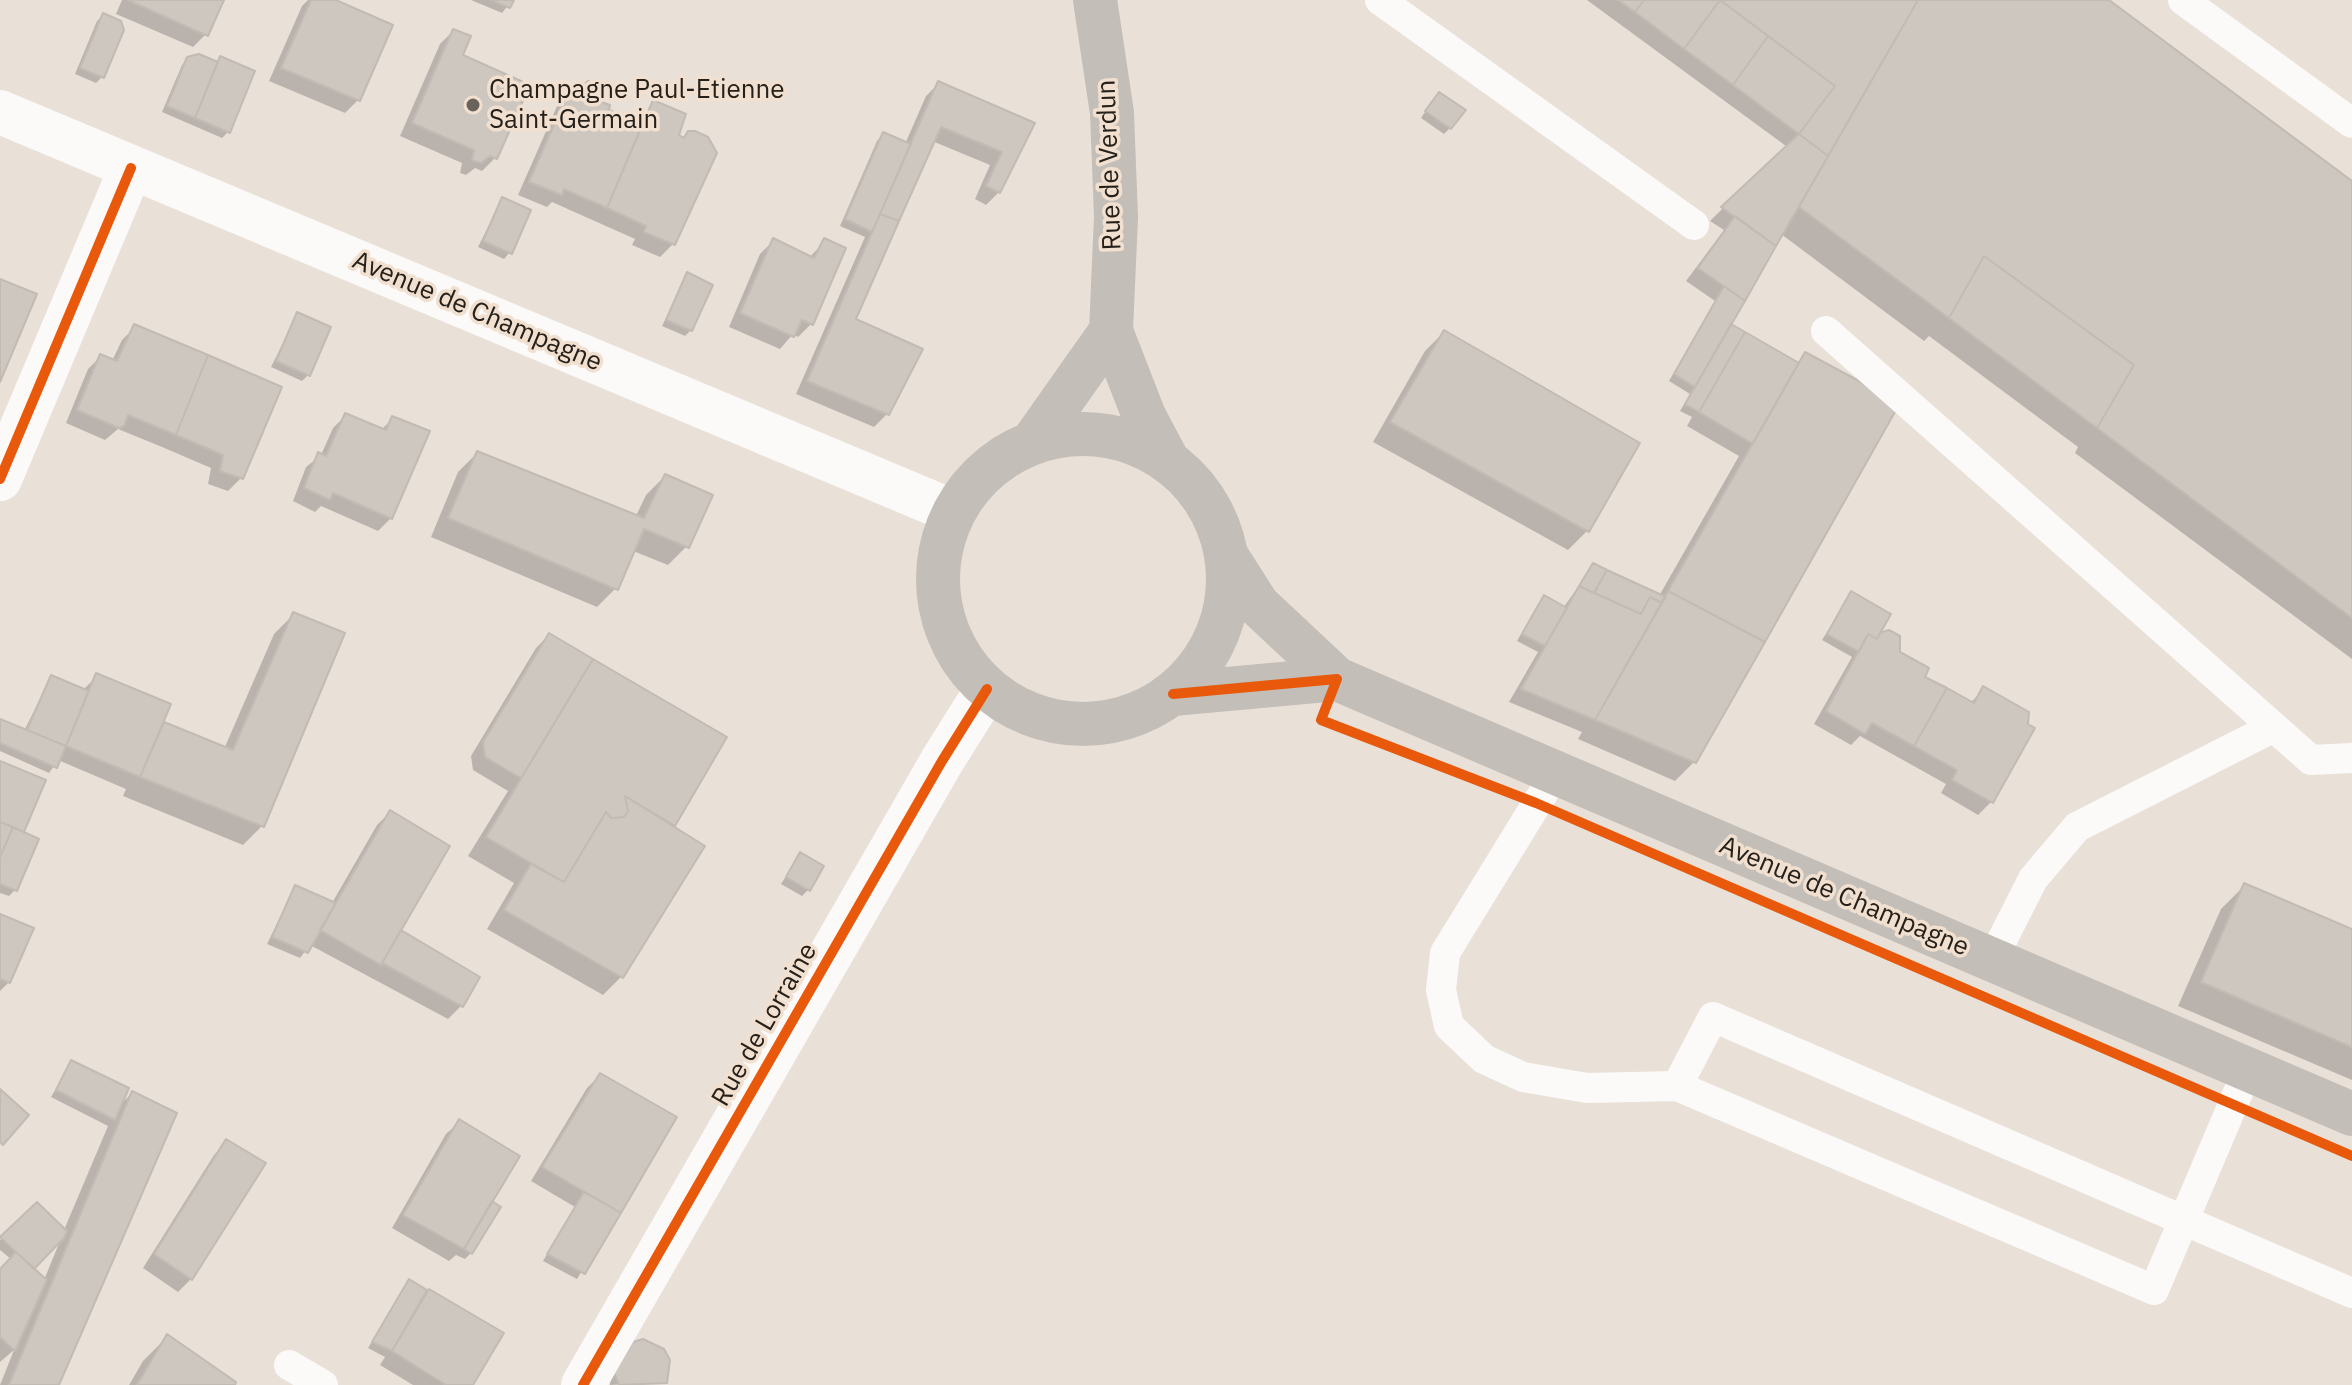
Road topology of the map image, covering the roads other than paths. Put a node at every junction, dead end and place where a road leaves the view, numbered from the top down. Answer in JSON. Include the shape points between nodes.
{"nodes":[{"id":1,"x":1095,"y":0,"type":"edge"},
{"id":2,"x":1380,"y":0,"type":"edge"},
{"id":3,"x":2183,"y":0,"type":"edge"},
{"id":4,"x":0,"y":112,"type":"edge"},
{"id":5,"x":2352,"y":123,"type":"edge"},
{"id":6,"x":131,"y":168,"type":"junction"},
{"id":7,"x":1694,"y":225,"type":"dead end"},
{"id":8,"x":1111,"y":331,"type":"junction"},
{"id":9,"x":1826,"y":331,"type":"dead end"},
{"id":10,"x":1032,"y":443,"type":"junction"},
{"id":11,"x":1168,"y":461,"type":"junction"},
{"id":12,"x":0,"y":479,"type":"edge"},
{"id":13,"x":954,"y":512,"type":"junction"},
{"id":14,"x":1228,"y":558,"type":"junction"},
{"id":15,"x":1337,"y":679,"type":"junction"},
{"id":16,"x":987,"y":689,"type":"junction"},
{"id":17,"x":1173,"y":694,"type":"junction"},
{"id":18,"x":2274,"y":727,"type":"junction"},
{"id":19,"x":2352,"y":758,"type":"edge"},
{"id":20,"x":1555,"y":774,"type":"junction"},
{"id":21,"x":1992,"y":960,"type":"junction"},
{"id":22,"x":2248,"y":1069,"type":"junction"},
{"id":23,"x":1677,"y":1086,"type":"junction"},
{"id":24,"x":2352,"y":1114,"type":"edge"},
{"id":25,"x":2185,"y":1223,"type":"junction"},
{"id":26,"x":2352,"y":1293,"type":"edge"},
{"id":27,"x":289,"y":1365,"type":"dead end"},
{"id":28,"x":323,"y":1385,"type":"edge"},
{"id":29,"x":583,"y":1385,"type":"edge"}],
"edges":[{"from":1,"to":8,"type":"main road","name":"Rue de Verdun","via":[[1112,113],[1116,217]]},
{"from":2,"to":7,"type":"lane"},
{"from":3,"to":5,"type":"lane"},
{"from":4,"to":6,"type":"street","name":"Avenue de Champagne"},
{"from":6,"to":12,"type":"street"},
{"from":6,"to":13,"type":"street","name":"Avenue de Champagne"},
{"from":8,"to":10,"type":"main road"},
{"from":8,"to":11,"type":"main road","name":"Rue de Verdun"},
{"from":9,"to":18,"type":"lane"},
{"from":10,"to":11,"type":"main road","via":[[1066,434],[1102,435],[1137,444]]},
{"from":10,"to":13,"type":"main road","via":[[1000,460],[974,483]]},
{"from":11,"to":14,"type":"main road","via":[[1196,487]]},
{"from":13,"to":16,"type":"main road","via":[[938,558],[940,606],[956,652]]},
{"from":14,"to":15,"type":"main road","name":"Avenue de Champagne","via":[[1258,605]]},
{"from":14,"to":17,"type":"main road","via":[[1228,596],[1219,633],[1201,667]]},
{"from":15,"to":17,"type":"main road","name":"Avenue de Champagne"},
{"from":15,"to":20,"type":"main road","name":"Avenue de Champagne"},
{"from":16,"to":17,"type":"main road","via":[[1021,712],[1059,724],[1100,724],[1139,714]]},
{"from":16,"to":29,"type":"street","name":"Rue de Lorraine"},
{"from":18,"to":19,"type":"lane","via":[[2311,760]]},
{"from":18,"to":21,"type":"lane","via":[[2077,827],[2033,879]]},
{"from":20,"to":21,"type":"main road","name":"Avenue de Champagne"},
{"from":20,"to":23,"type":"lane","via":[[1445,953],[1441,990],[1449,1026],[1484,1059],[1523,1077],[1587,1088]]},
{"from":21,"to":22,"type":"main road","name":"Avenue de Champagne"},
{"from":22,"to":24,"type":"main road","name":"Avenue de Champagne"},
{"from":22,"to":25,"type":"lane"},
{"from":23,"to":25,"type":"lane","via":[[2154,1290]]},
{"from":23,"to":25,"type":"lane","via":[[1713,1017]]},
{"from":25,"to":26,"type":"lane"},
{"from":27,"to":28,"type":"lane"}]}
